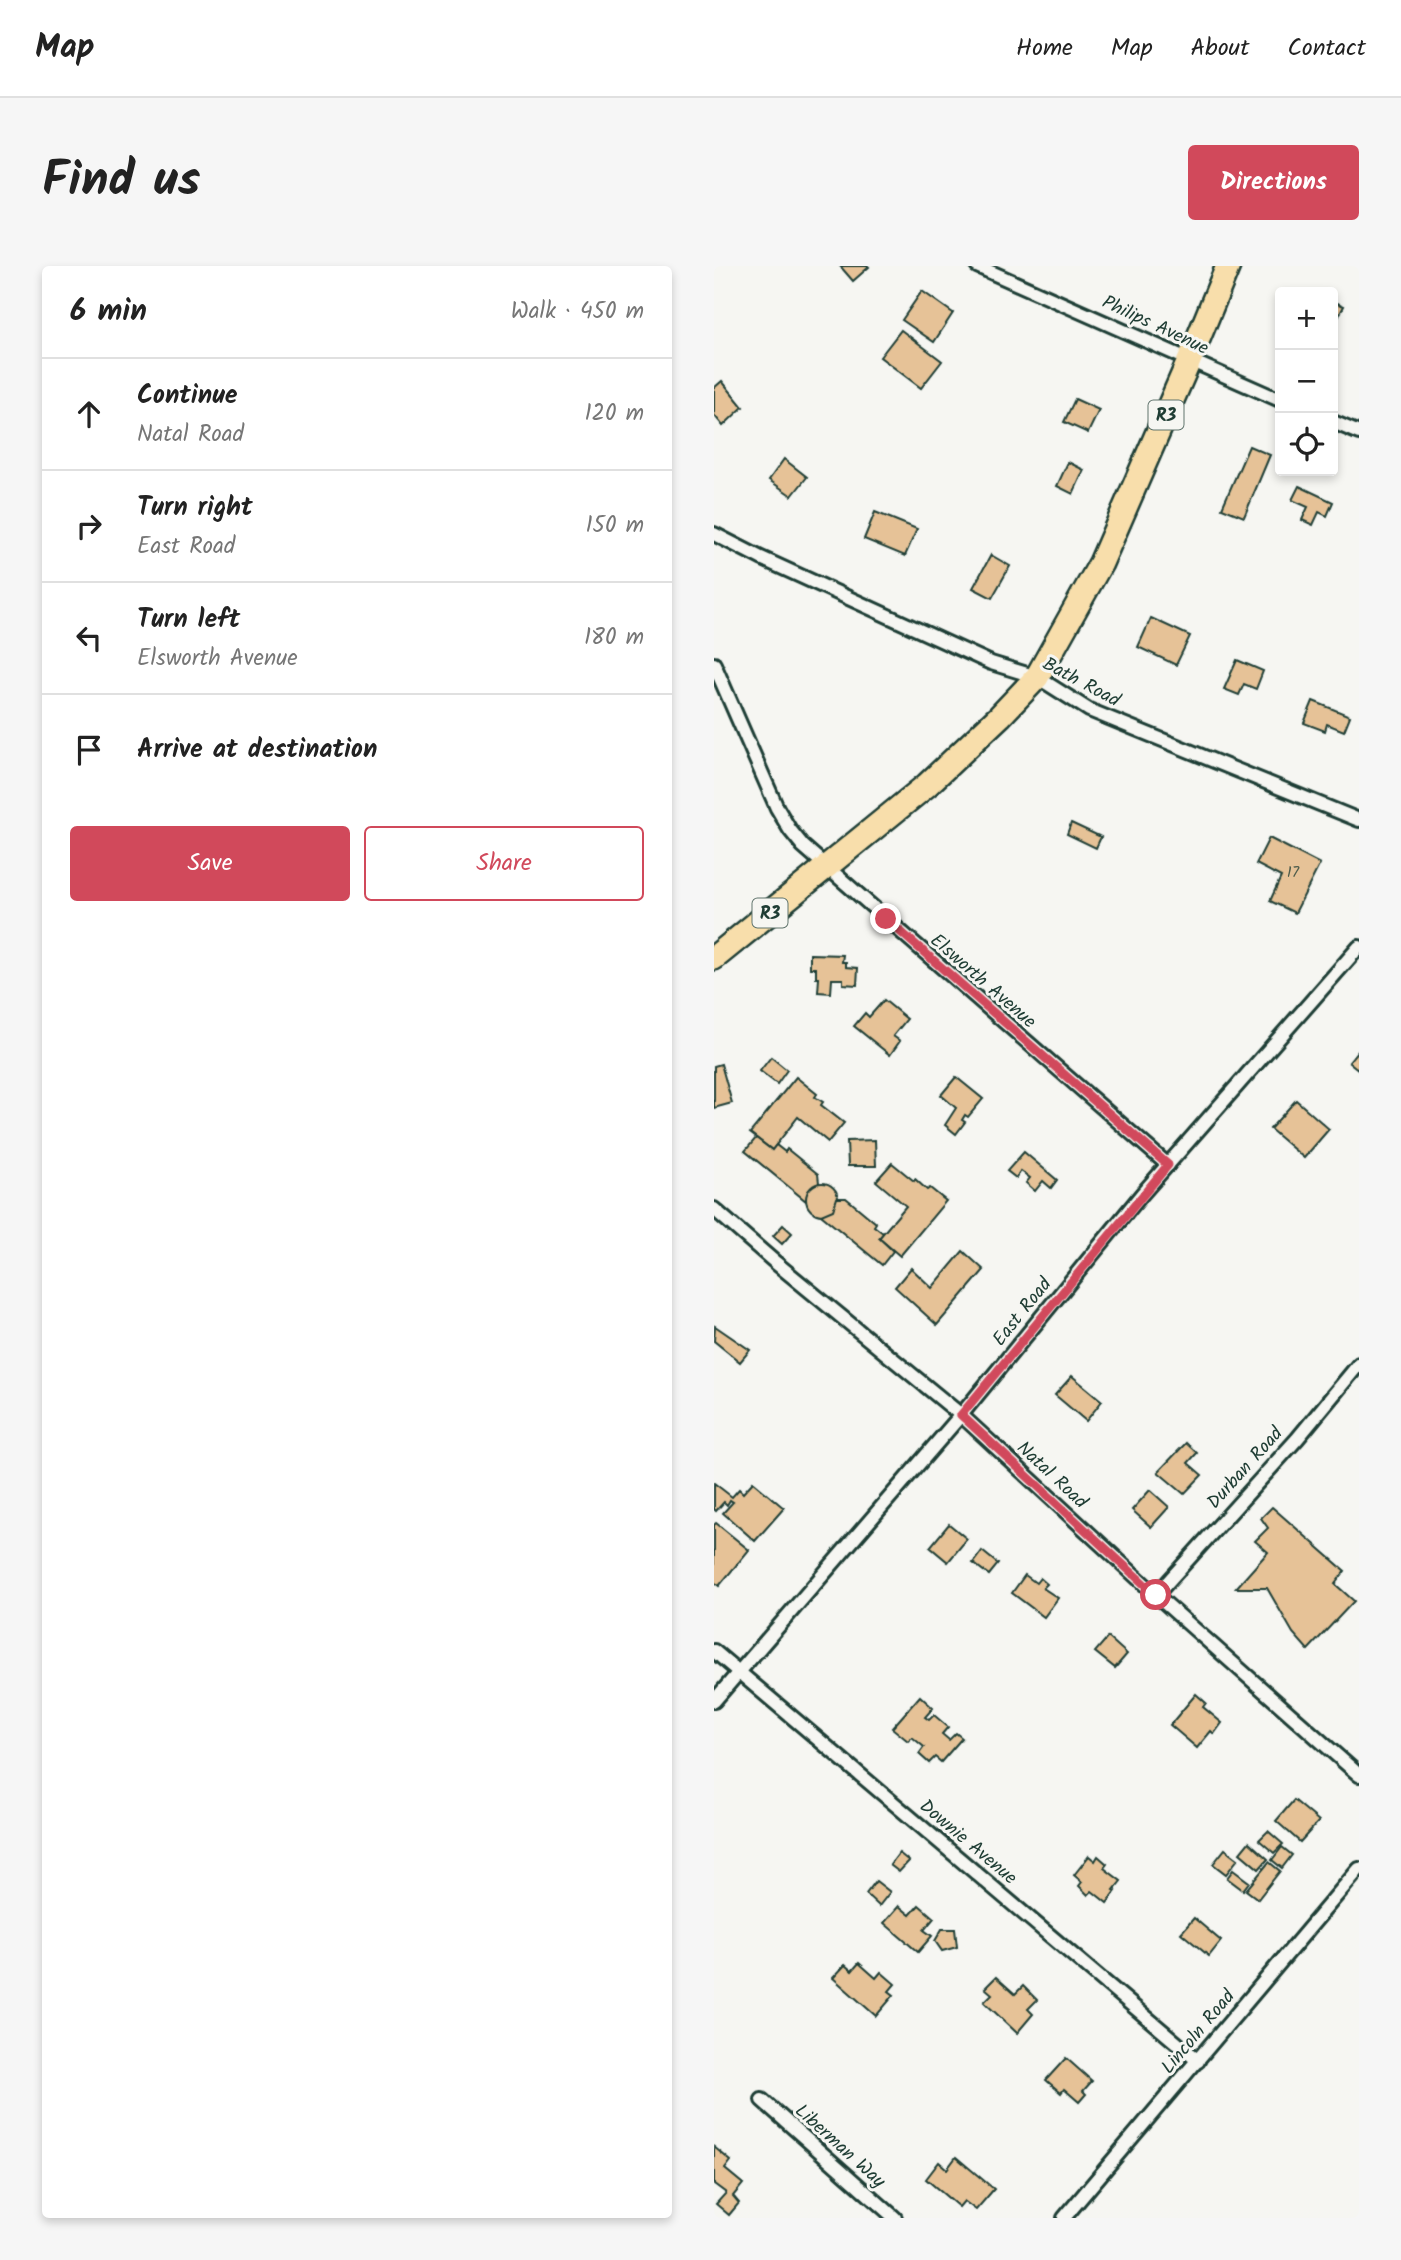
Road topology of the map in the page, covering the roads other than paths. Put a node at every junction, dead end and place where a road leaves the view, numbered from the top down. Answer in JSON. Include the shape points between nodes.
{"nodes":[{"id":1,"x":977,"y":266,"type":"edge"},
{"id":2,"x":1228,"y":266,"type":"edge"},
{"id":3,"x":1189,"y":361,"type":"junction"},
{"id":4,"x":1275,"y":398,"type":"edge"},
{"id":5,"x":1338,"y":424,"type":"edge"},
{"id":6,"x":1359,"y":433,"type":"edge"},
{"id":7,"x":714,"y":534,"type":"edge"},
{"id":8,"x":714,"y":664,"type":"edge"},
{"id":9,"x":1037,"y":677,"type":"junction"},
{"id":10,"x":1359,"y":820,"type":"edge"},
{"id":11,"x":827,"y":867,"type":"junction"},
{"id":12,"x":1359,"y":947,"type":"edge"},
{"id":13,"x":714,"y":958,"type":"edge"},
{"id":14,"x":1168,"y":1165,"type":"junction"},
{"id":15,"x":714,"y":1209,"type":"edge"},
{"id":16,"x":1359,"y":1364,"type":"edge"},
{"id":17,"x":961,"y":1415,"type":"junction"},
{"id":18,"x":1156,"y":1595,"type":"junction"},
{"id":19,"x":714,"y":1651,"type":"edge"},
{"id":20,"x":740,"y":1672,"type":"junction"},
{"id":21,"x":714,"y":1701,"type":"edge"},
{"id":22,"x":1359,"y":1775,"type":"edge"},
{"id":23,"x":1359,"y":1869,"type":"edge"},
{"id":24,"x":1198,"y":2061,"type":"junction"},
{"id":25,"x":762,"y":2100,"type":"dead end"},
{"id":26,"x":895,"y":2218,"type":"edge"},
{"id":27,"x":1064,"y":2218,"type":"edge"}],
"edges":[{"from":1,"to":3,"type":"street","name":"Philips Avenue"},
{"from":2,"to":3,"type":"highway","number":"R3"},
{"from":3,"to":4,"type":"street","name":"Philips Avenue"},
{"from":3,"to":9,"type":"highway","number":"R3","via":[[1101,564]]},
{"from":5,"to":6,"type":"street"},
{"from":7,"to":9,"type":"street","name":"Bath Road","via":[[991,663]]},
{"from":8,"to":11,"type":"street","name":"Elsworth Avenue","via":[[777,808],[790,830]]},
{"from":9,"to":10,"type":"street","name":"Bath Road","via":[[1090,710]]},
{"from":9,"to":11,"type":"highway","number":"R3","via":[[935,778]]},
{"from":11,"to":13,"type":"highway","number":"R3"},
{"from":11,"to":14,"type":"street","name":"Elsworth Avenue"},
{"from":12,"to":14,"type":"street","name":"East Road"},
{"from":14,"to":17,"type":"street","name":"East Road"},
{"from":15,"to":17,"type":"street","name":"Natal Road"},
{"from":16,"to":18,"type":"street","name":"Durban Road"},
{"from":17,"to":18,"type":"street","name":"Natal Road"},
{"from":17,"to":20,"type":"street","name":"East Road"},
{"from":18,"to":22,"type":"street","name":"Natal Road"},
{"from":19,"to":20,"type":"street","name":"Downie Avenue"},
{"from":20,"to":21,"type":"street","name":"East Road"},
{"from":20,"to":24,"type":"street","name":"Downie Avenue"},
{"from":23,"to":24,"type":"street","name":"Lincoln Road"},
{"from":24,"to":27,"type":"street","name":"Lincoln Road"},
{"from":25,"to":26,"type":"street","name":"Liberman Way"}]}
